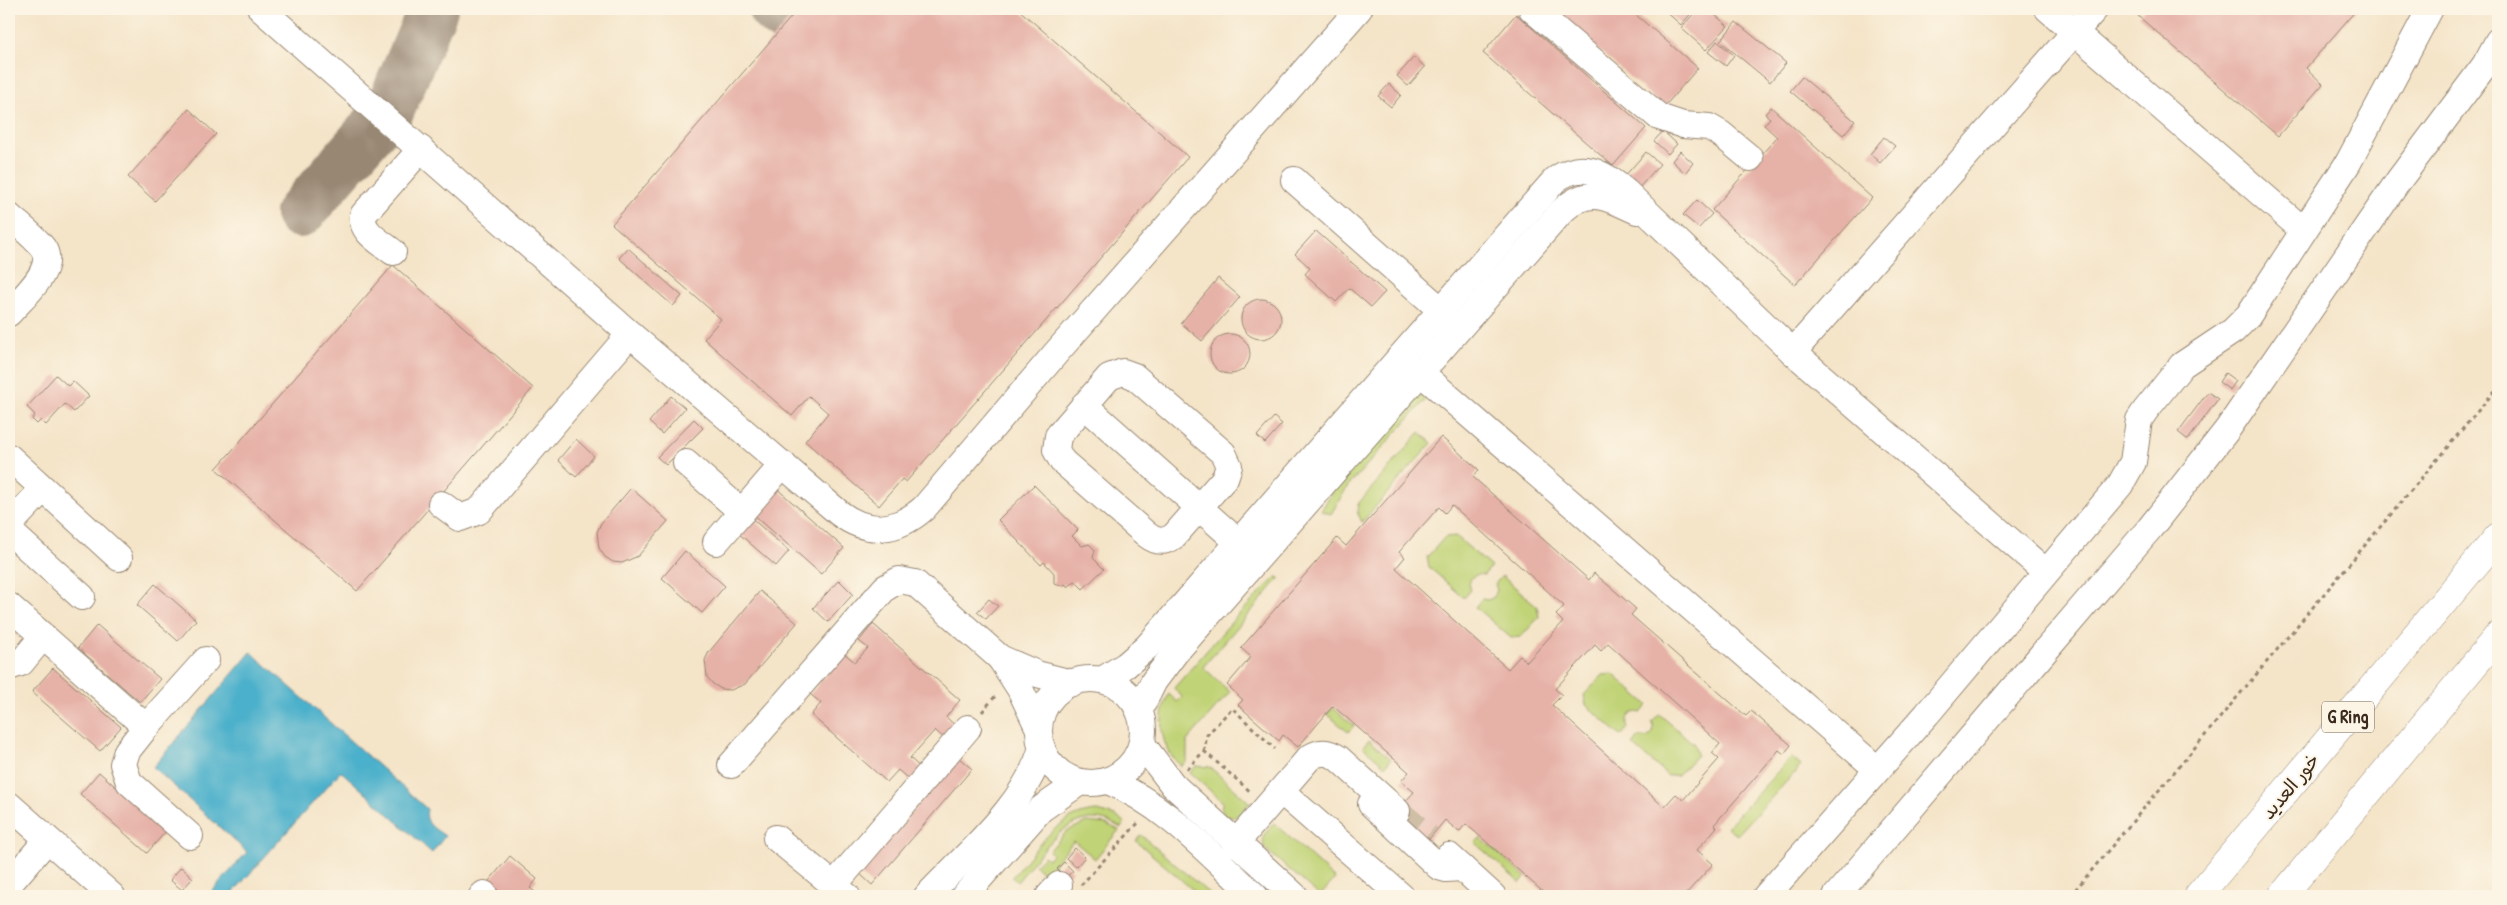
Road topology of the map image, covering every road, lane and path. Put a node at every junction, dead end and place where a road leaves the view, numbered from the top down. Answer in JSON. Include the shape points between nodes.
{"nodes":[{"id":1,"x":261,"y":9,"type":"edge"},
{"id":2,"x":1359,"y":9,"type":"edge"},
{"id":3,"x":1532,"y":9,"type":"edge"},
{"id":4,"x":2048,"y":9,"type":"edge"},
{"id":5,"x":2095,"y":9,"type":"edge"},
{"id":6,"x":2430,"y":9,"type":"edge"},
{"id":7,"x":2075,"y":32,"type":"junction"},
{"id":8,"x":2498,"y":41,"type":"edge"},
{"id":9,"x":421,"y":149,"type":"junction"},
{"id":10,"x":1750,"y":158,"type":"dead end"},
{"id":11,"x":1294,"y":180,"type":"dead end"},
{"id":12,"x":9,"y":216,"type":"edge"},
{"id":13,"x":1649,"y":216,"type":"junction"},
{"id":14,"x":2303,"y":230,"type":"junction"},
{"id":15,"x":392,"y":252,"type":"dead end"},
{"id":16,"x":1441,"y":310,"type":"junction"},
{"id":17,"x":9,"y":313,"type":"edge"},
{"id":18,"x":630,"y":334,"type":"junction"},
{"id":19,"x":1793,"y":352,"type":"junction"},
{"id":20,"x":1421,"y":373,"type":"junction"},
{"id":21,"x":2498,"y":387,"type":"edge"},
{"id":22,"x":1084,"y":405,"type":"junction"},
{"id":23,"x":9,"y":458,"type":"edge"},
{"id":24,"x":686,"y":463,"type":"dead end"},
{"id":25,"x":783,"y":464,"type":"junction"},
{"id":26,"x":43,"y":489,"type":"junction"},
{"id":27,"x":441,"y":504,"type":"dead end"},
{"id":28,"x":1200,"y":507,"type":"junction"},
{"id":29,"x":742,"y":512,"type":"junction"},
{"id":30,"x":9,"y":525,"type":"edge"},
{"id":31,"x":9,"y":531,"type":"edge"},
{"id":32,"x":2498,"y":537,"type":"edge"},
{"id":33,"x":716,"y":542,"type":"dead end"},
{"id":34,"x":1238,"y":542,"type":"junction"},
{"id":35,"x":119,"y":558,"type":"dead end"},
{"id":36,"x":2046,"y":572,"type":"junction"},
{"id":37,"x":82,"y":597,"type":"dead end"},
{"id":38,"x":9,"y":606,"type":"edge"},
{"id":39,"x":43,"y":636,"type":"junction"},
{"id":40,"x":2498,"y":636,"type":"edge"},
{"id":41,"x":206,"y":660,"type":"dead end"},
{"id":42,"x":9,"y":668,"type":"edge"},
{"id":43,"x":1006,"y":668,"type":"junction"},
{"id":44,"x":1102,"y":680,"type":"junction"},
{"id":45,"x":1072,"y":683,"type":"junction"},
{"id":46,"x":1139,"y":711,"type":"junction"},
{"id":47,"x":146,"y":727,"type":"junction"},
{"id":48,"x":968,"y":728,"type":"joint"},
{"id":49,"x":1041,"y":738,"type":"junction"},
{"id":50,"x":1142,"y":744,"type":"junction"},
{"id":51,"x":1275,"y":749,"type":"dead end"},
{"id":52,"x":1204,"y":750,"type":"junction"},
{"id":53,"x":732,"y":765,"type":"dead end"},
{"id":54,"x":1878,"y":769,"type":"junction"},
{"id":55,"x":1108,"y":781,"type":"junction"},
{"id":56,"x":1080,"y":782,"type":"junction"},
{"id":57,"x":1368,"y":784,"type":"junction"},
{"id":58,"x":1173,"y":785,"type":"junction"},
{"id":59,"x":1274,"y":799,"type":"junction"},
{"id":60,"x":9,"y":805,"type":"edge"},
{"id":61,"x":1154,"y":806,"type":"junction"},
{"id":62,"x":1397,"y":811,"type":"tunnel mouth"},
{"id":63,"x":190,"y":836,"type":"dead end"},
{"id":64,"x":776,"y":838,"type":"dead end"},
{"id":65,"x":1429,"y":838,"type":"tunnel mouth"},
{"id":66,"x":48,"y":840,"type":"junction"},
{"id":67,"x":1235,"y":844,"type":"junction"},
{"id":68,"x":1462,"y":868,"type":"junction"},
{"id":69,"x":9,"y":884,"type":"edge"},
{"id":70,"x":841,"y":890,"type":"edge"},
{"id":71,"x":1054,"y":890,"type":"edge"},
{"id":72,"x":979,"y":891,"type":"edge"},
{"id":73,"x":112,"y":896,"type":"edge"},
{"id":74,"x":927,"y":896,"type":"edge"},
{"id":75,"x":1255,"y":896,"type":"edge"},
{"id":76,"x":1295,"y":896,"type":"edge"},
{"id":77,"x":1401,"y":896,"type":"edge"},
{"id":78,"x":1493,"y":896,"type":"edge"},
{"id":79,"x":1766,"y":896,"type":"edge"},
{"id":80,"x":1836,"y":896,"type":"edge"},
{"id":81,"x":2070,"y":896,"type":"edge"},
{"id":82,"x":2198,"y":896,"type":"edge"},
{"id":83,"x":2282,"y":896,"type":"edge"}],
"edges":[{"from":1,"to":9,"type":"street"},
{"from":2,"to":25,"type":"street","via":[[914,517],[890,528],[877,529],[857,524],[839,513]]},
{"from":3,"to":10,"type":"street","via":[[1659,116],[1683,125],[1709,127]]},
{"from":4,"to":7,"type":"street"},
{"from":5,"to":7,"type":"street"},
{"from":6,"to":14,"type":"street","via":[[2360,143]]},
{"from":7,"to":14,"type":"street"},
{"from":7,"to":19,"type":"street"},
{"from":8,"to":80,"type":"street","via":[[2485,65],[2400,180],[2222,437],[2150,528]]},
{"from":9,"to":15,"type":"street","via":[[363,215],[363,226]]},
{"from":9,"to":18,"type":"street"},
{"from":11,"to":16,"type":"street"},
{"from":12,"to":17,"type":"street","via":[[44,250],[47,264],[41,277]]},
{"from":13,"to":16,"type":"street","via":[[1606,176],[1587,170],[1570,171],[1555,180]]},
{"from":13,"to":19,"type":"street"},
{"from":13,"to":20,"type":"street","via":[[1600,196],[1568,205]]},
{"from":14,"to":36,"type":"street","via":[[2241,324],[2182,364],[2144,411],[2139,420],[2133,462],[2127,475]]},
{"from":16,"to":34,"type":"street"},
{"from":18,"to":25,"type":"street"},
{"from":18,"to":27,"type":"street","via":[[479,511],[460,518]]},
{"from":19,"to":36,"type":"street"},
{"from":20,"to":46,"type":"street","via":[[1175,654],[1154,681]]},
{"from":20,"to":54,"type":"street"},
{"from":21,"to":81,"type":"path"},
{"from":22,"to":28,"type":"street"},
{"from":22,"to":28,"type":"street","via":[[1109,377],[1118,372],[1129,373],[1223,453],[1228,472]]},
{"from":22,"to":28,"type":"street","via":[[1058,436],[1056,450],[1062,461],[1158,541],[1174,536]]},
{"from":23,"to":26,"type":"street"},
{"from":24,"to":29,"type":"street"},
{"from":25,"to":29,"type":"street"},
{"from":26,"to":30,"type":"street"},
{"from":26,"to":35,"type":"street"},
{"from":28,"to":34,"type":"street"},
{"from":29,"to":33,"type":"street"},
{"from":31,"to":37,"type":"street"},
{"from":32,"to":82,"type":"highway","name":"خور العديد","number":"G Ring"},
{"from":34,"to":44,"type":"street","via":[[1147,647]]},
{"from":36,"to":54,"type":"street"},
{"from":38,"to":39,"type":"street"},
{"from":39,"to":42,"type":"street","via":[[21,663]]},
{"from":39,"to":47,"type":"street"},
{"from":40,"to":83,"type":"highway"},
{"from":41,"to":47,"type":"street"},
{"from":43,"to":45,"type":"street"},
{"from":43,"to":48,"type":"path"},
{"from":43,"to":49,"type":"street"},
{"from":43,"to":53,"type":"street","via":[[915,583],[907,580],[891,583]]},
{"from":44,"to":45,"type":"street"},
{"from":44,"to":46,"type":"street","via":[[1128,694]]},
{"from":45,"to":49,"type":"street","via":[[1049,701],[1040,719]]},
{"from":46,"to":50,"type":"street","via":[[1143,722]]},
{"from":47,"to":63,"type":"street","via":[[124,757],[125,776]]},
{"from":48,"to":70,"type":"street"},
{"from":49,"to":56,"type":"street","via":[[1053,766]]},
{"from":49,"to":74,"type":"street","via":[[1034,772],[1012,805]]},
{"from":50,"to":55,"type":"street","via":[[1133,763]]},
{"from":50,"to":58,"type":"street"},
{"from":51,"to":52,"type":"path","via":[[1232,708],[1207,735]]},
{"from":52,"to":58,"type":"path"},
{"from":52,"to":59,"type":"path"},
{"from":54,"to":79,"type":"street"},
{"from":55,"to":56,"type":"street"},
{"from":55,"to":61,"type":"street"},
{"from":56,"to":72,"type":"street","via":[[1041,809]]},
{"from":57,"to":59,"type":"street","via":[[1333,754],[1321,752],[1309,758]]},
{"from":57,"to":62,"type":"street"},
{"from":57,"to":68,"type":"street","via":[[1373,807],[1439,867]]},
{"from":58,"to":67,"type":"street"},
{"from":59,"to":67,"type":"street"},
{"from":59,"to":77,"type":"street"},
{"from":60,"to":66,"type":"street"},
{"from":61,"to":71,"type":"path","via":[[1071,896]]},
{"from":61,"to":75,"type":"street"},
{"from":64,"to":70,"type":"street"},
{"from":65,"to":68,"type":"street"},
{"from":66,"to":69,"type":"street"},
{"from":66,"to":73,"type":"street"},
{"from":67,"to":76,"type":"street"},
{"from":68,"to":78,"type":"street"}]}
